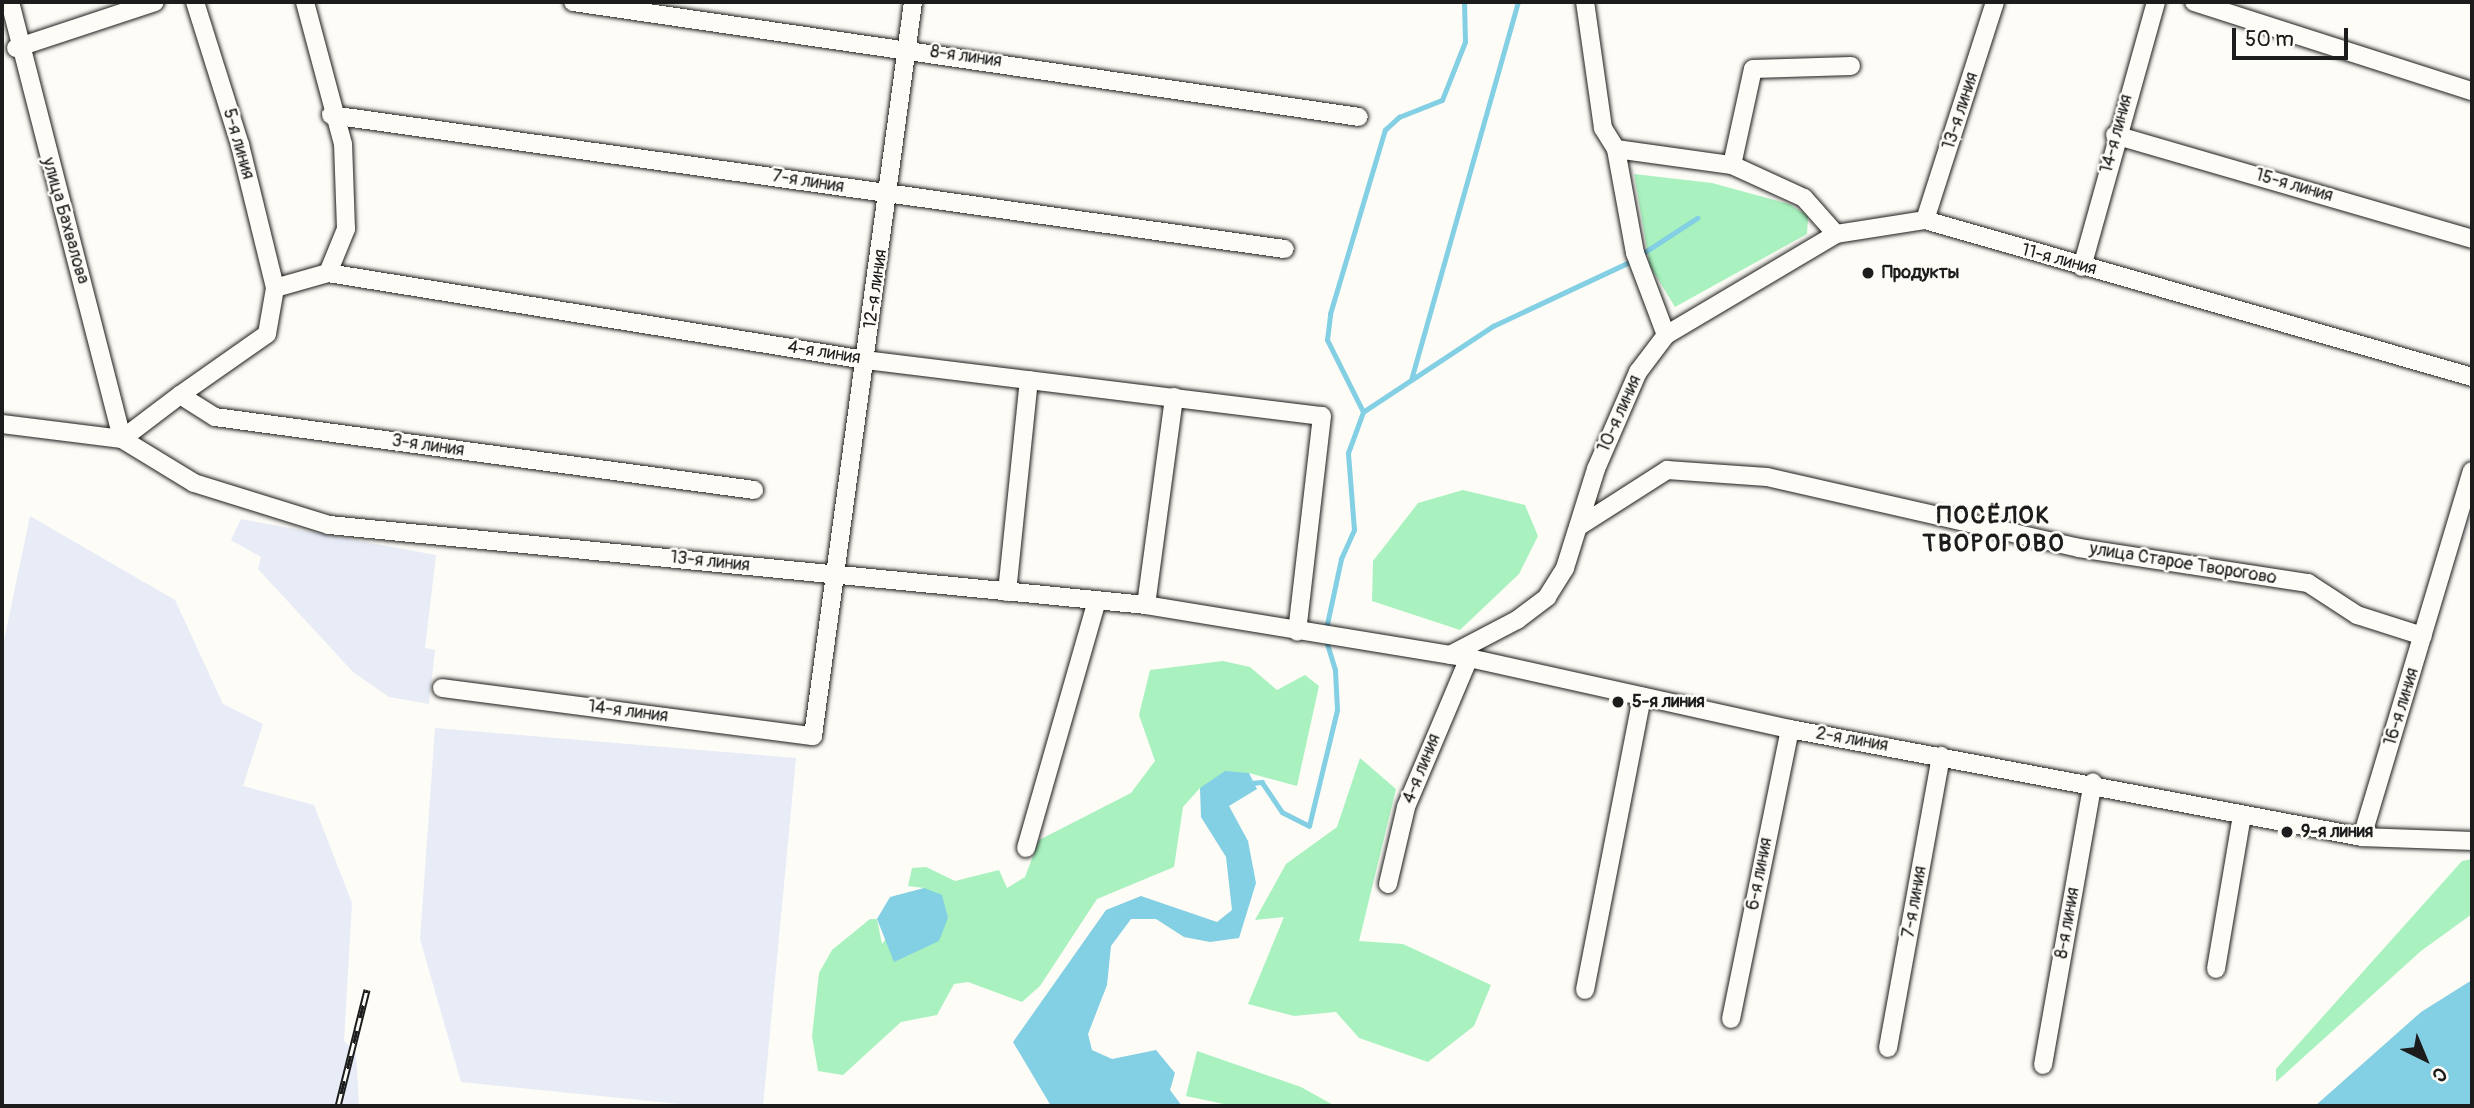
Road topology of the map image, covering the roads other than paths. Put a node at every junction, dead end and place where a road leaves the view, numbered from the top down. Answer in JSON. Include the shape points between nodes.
{"nodes":[{"id":1,"x":10,"y":2,"type":"edge"},
{"id":2,"x":155,"y":2,"type":"edge"},
{"id":3,"x":195,"y":2,"type":"edge"},
{"id":4,"x":306,"y":2,"type":"edge"},
{"id":5,"x":573,"y":2,"type":"edge"},
{"id":6,"x":913,"y":2,"type":"edge"},
{"id":7,"x":1585,"y":2,"type":"edge"},
{"id":8,"x":1995,"y":2,"type":"edge"},
{"id":9,"x":2155,"y":2,"type":"edge"},
{"id":10,"x":2194,"y":2,"type":"edge"},
{"id":11,"x":16,"y":48,"type":"junction"},
{"id":12,"x":907,"y":49,"type":"junction"},
{"id":13,"x":1851,"y":66,"type":"dead end"},
{"id":14,"x":2472,"y":90,"type":"edge"},
{"id":15,"x":331,"y":115,"type":"junction"},
{"id":16,"x":1359,"y":117,"type":"dead end"},
{"id":17,"x":2115,"y":135,"type":"junction"},
{"id":18,"x":1616,"y":149,"type":"junction"},
{"id":19,"x":1732,"y":165,"type":"junction"},
{"id":20,"x":890,"y":194,"type":"junction"},
{"id":21,"x":1925,"y":220,"type":"junction"},
{"id":22,"x":1836,"y":234,"type":"junction"},
{"id":23,"x":2472,"y":239,"type":"edge"},
{"id":24,"x":1285,"y":248,"type":"dead end"},
{"id":25,"x":2082,"y":267,"type":"junction"},
{"id":26,"x":328,"y":274,"type":"junction"},
{"id":27,"x":275,"y":288,"type":"junction"},
{"id":28,"x":1666,"y":335,"type":"junction"},
{"id":29,"x":865,"y":360,"type":"junction"},
{"id":30,"x":2472,"y":377,"type":"edge"},
{"id":31,"x":1029,"y":380,"type":"junction"},
{"id":32,"x":180,"y":395,"type":"junction"},
{"id":33,"x":1174,"y":397,"type":"junction"},
{"id":34,"x":2,"y":424,"type":"edge"},
{"id":35,"x":122,"y":439,"type":"junction"},
{"id":36,"x":2472,"y":471,"type":"edge"},
{"id":37,"x":754,"y":490,"type":"dead end"},
{"id":38,"x":1578,"y":527,"type":"junction"},
{"id":39,"x":838,"y":575,"type":"junction"},
{"id":40,"x":1007,"y":592,"type":"junction"},
{"id":41,"x":1097,"y":601,"type":"junction"},
{"id":42,"x":1146,"y":606,"type":"junction"},
{"id":43,"x":1306,"y":633,"type":"junction"},
{"id":44,"x":2423,"y":636,"type":"junction"},
{"id":45,"x":1344,"y":639,"type":"joint"},
{"id":46,"x":1450,"y":655,"type":"junction"},
{"id":47,"x":1469,"y":658,"type":"junction"},
{"id":48,"x":442,"y":688,"type":"dead end"},
{"id":49,"x":1642,"y":696,"type":"junction"},
{"id":50,"x":1790,"y":729,"type":"junction"},
{"id":51,"x":813,"y":736,"type":"joint"},
{"id":52,"x":1941,"y":756,"type":"junction"},
{"id":53,"x":2093,"y":782,"type":"junction"},
{"id":54,"x":2242,"y":815,"type":"junction"},
{"id":55,"x":2362,"y":837,"type":"junction"},
{"id":56,"x":2472,"y":841,"type":"edge"},
{"id":57,"x":1026,"y":848,"type":"dead end"},
{"id":58,"x":1388,"y":884,"type":"dead end"},
{"id":59,"x":2216,"y":969,"type":"dead end"},
{"id":60,"x":1585,"y":990,"type":"dead end"},
{"id":61,"x":1731,"y":1019,"type":"dead end"},
{"id":62,"x":1888,"y":1048,"type":"dead end"},
{"id":63,"x":2043,"y":1065,"type":"dead end"}],
"edges":[{"from":1,"to":11,"type":"street","name":"улица Бахвалова"},
{"from":2,"to":11,"type":"street"},
{"from":3,"to":27,"type":"street","name":"5-я линия","via":[[240,145]]},
{"from":4,"to":15,"type":"street"},
{"from":5,"to":12,"type":"street","name":"8-я линия"},
{"from":6,"to":12,"type":"street","name":"12-я линия"},
{"from":7,"to":18,"type":"street","via":[[1603,128]]},
{"from":8,"to":21,"type":"street","name":"13-я линия"},
{"from":9,"to":17,"type":"street","name":"14-я линия"},
{"from":10,"to":14,"type":"street"},
{"from":11,"to":35,"type":"street","name":"улица Бахвалова"},
{"from":12,"to":16,"type":"street","name":"8-я линия"},
{"from":12,"to":20,"type":"street","name":"12-я линия"},
{"from":13,"to":19,"type":"street","via":[[1753,69]]},
{"from":15,"to":20,"type":"street","name":"7-я линия"},
{"from":15,"to":26,"type":"street","via":[[343,145],[346,229]]},
{"from":17,"to":23,"type":"street","name":"15-я линия"},
{"from":17,"to":25,"type":"street","name":"14-я линия"},
{"from":18,"to":19,"type":"street"},
{"from":18,"to":28,"type":"street","via":[[1638,261]]},
{"from":19,"to":22,"type":"street","via":[[1804,198]]},
{"from":20,"to":24,"type":"street","name":"7-я линия"},
{"from":20,"to":29,"type":"street","name":"12-я линия"},
{"from":21,"to":22,"type":"street","name":"11-я линия"},
{"from":21,"to":25,"type":"street","name":"11-я линия"},
{"from":22,"to":28,"type":"street","name":"11-я линия"},
{"from":25,"to":30,"type":"street","name":"11-я линия"},
{"from":26,"to":27,"type":"street"},
{"from":26,"to":29,"type":"street","name":"4-я линия"},
{"from":27,"to":32,"type":"street","via":[[267,334]]},
{"from":28,"to":38,"type":"street","name":"10-я линия","via":[[1638,372]]},
{"from":29,"to":31,"type":"street","name":"4-я линия"},
{"from":29,"to":39,"type":"street","name":"12-я линия"},
{"from":31,"to":33,"type":"street","name":"4-я линия"},
{"from":31,"to":40,"type":"street"},
{"from":32,"to":35,"type":"street"},
{"from":32,"to":37,"type":"street","name":"3-я линия","via":[[215,417]]},
{"from":33,"to":42,"type":"street"},
{"from":33,"to":43,"type":"street","name":"4-я линия","via":[[1322,416]]},
{"from":34,"to":35,"type":"street"},
{"from":35,"to":39,"type":"street","name":"13-я линия","via":[[194,483],[329,525]]},
{"from":36,"to":44,"type":"street","name":"16-я линия"},
{"from":38,"to":44,"type":"street","name":"улица Старое Творогово","via":[[1667,470],[1767,477],[2079,548],[2308,583],[2357,615]]},
{"from":38,"to":46,"type":"street","name":"10-я линия","via":[[1547,597],[1517,620]]},
{"from":39,"to":40,"type":"street","name":"13-я линия"},
{"from":39,"to":51,"type":"street","name":"12-я линия"},
{"from":40,"to":41,"type":"street","name":"13-я линия"},
{"from":41,"to":42,"type":"street","name":"13-я линия"},
{"from":41,"to":57,"type":"street"},
{"from":42,"to":43,"type":"street","name":"13-я линия"},
{"from":43,"to":45,"type":"street","name":"13-я линия"},
{"from":44,"to":55,"type":"street","name":"16-я линия"},
{"from":45,"to":46,"type":"street","name":"2-я линия"},
{"from":46,"to":47,"type":"street","name":"2-я линия"},
{"from":47,"to":49,"type":"street","name":"2-я линия"},
{"from":47,"to":58,"type":"street","name":"4-я линия","via":[[1406,807]]},
{"from":48,"to":51,"type":"street","name":"14-я линия"},
{"from":49,"to":50,"type":"street","name":"2-я линия"},
{"from":49,"to":60,"type":"street"},
{"from":50,"to":52,"type":"street","name":"2-я линия"},
{"from":50,"to":61,"type":"street","name":"6-я линия"},
{"from":52,"to":53,"type":"street","name":"2-я линия"},
{"from":52,"to":62,"type":"street","name":"7-я линия"},
{"from":53,"to":54,"type":"street","name":"2-я линия"},
{"from":53,"to":63,"type":"street","name":"8-я линия"},
{"from":54,"to":55,"type":"street","name":"2-я линия"},
{"from":54,"to":59,"type":"street"},
{"from":55,"to":56,"type":"street"}]}
